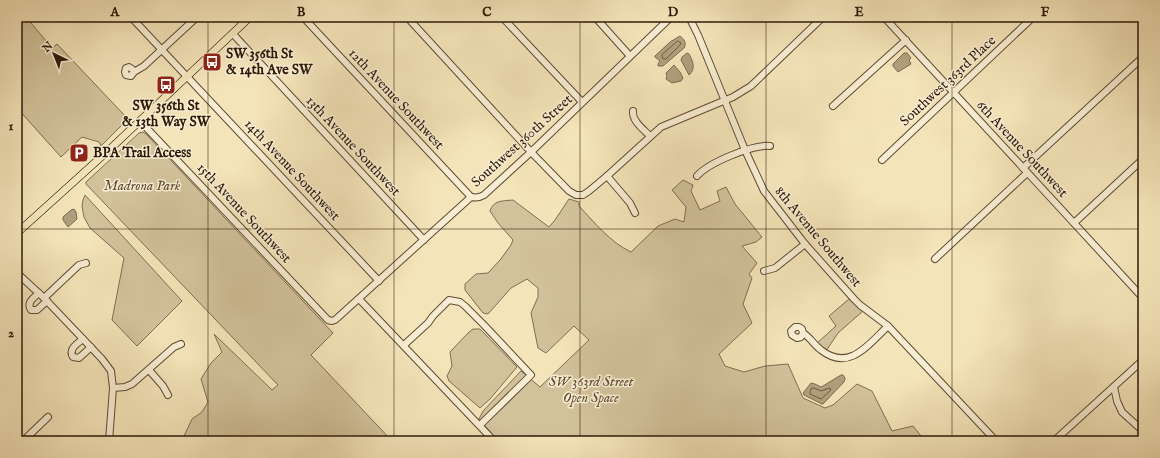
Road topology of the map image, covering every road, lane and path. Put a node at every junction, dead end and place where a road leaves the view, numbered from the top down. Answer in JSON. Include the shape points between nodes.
{"nodes":[{"id":1,"x":131,"y":17,"type":"edge"},
{"id":2,"x":197,"y":17,"type":"edge"},
{"id":3,"x":250,"y":17,"type":"edge"},
{"id":4,"x":303,"y":17,"type":"edge"},
{"id":5,"x":407,"y":17,"type":"edge"},
{"id":6,"x":502,"y":17,"type":"edge"},
{"id":7,"x":595,"y":17,"type":"edge"},
{"id":8,"x":671,"y":17,"type":"edge"},
{"id":9,"x":689,"y":17,"type":"edge"},
{"id":10,"x":823,"y":17,"type":"edge"},
{"id":11,"x":884,"y":17,"type":"edge"},
{"id":12,"x":1030,"y":20,"type":"dead end"},
{"id":13,"x":233,"y":34,"type":"junction"},
{"id":14,"x":906,"y":40,"type":"junction"},
{"id":15,"x":162,"y":49,"type":"junction"},
{"id":16,"x":630,"y":56,"type":"junction"},
{"id":17,"x":1143,"y":58,"type":"edge"},
{"id":18,"x":134,"y":72,"type":"dead end"},
{"id":19,"x":187,"y":76,"type":"junction"},
{"id":20,"x":953,"y":92,"type":"junction"},
{"id":21,"x":724,"y":101,"type":"junction"},
{"id":22,"x":582,"y":102,"type":"junction"},
{"id":23,"x":834,"y":106,"type":"dead end"},
{"id":24,"x":632,"y":111,"type":"dead end"},
{"id":25,"x":140,"y":121,"type":"junction"},
{"id":26,"x":650,"y":136,"type":"junction"},
{"id":27,"x":770,"y":146,"type":"dead end"},
{"id":28,"x":745,"y":150,"type":"junction"},
{"id":29,"x":531,"y":152,"type":"junction"},
{"id":30,"x":1143,"y":159,"type":"edge"},
{"id":31,"x":882,"y":160,"type":"dead end"},
{"id":32,"x":1025,"y":171,"type":"junction"},
{"id":33,"x":607,"y":176,"type":"junction"},
{"id":34,"x":697,"y":176,"type":"dead end"},
{"id":35,"x":471,"y":197,"type":"junction"},
{"id":36,"x":635,"y":213,"type":"dead end"},
{"id":37,"x":1074,"y":223,"type":"junction"},
{"id":38,"x":17,"y":233,"type":"edge"},
{"id":39,"x":424,"y":240,"type":"junction"},
{"id":40,"x":805,"y":244,"type":"junction"},
{"id":41,"x":935,"y":259,"type":"dead end"},
{"id":42,"x":86,"y":263,"type":"dead end"},
{"id":43,"x":764,"y":271,"type":"dead end"},
{"id":44,"x":17,"y":274,"type":"edge"},
{"id":45,"x":379,"y":281,"type":"junction"},
{"id":46,"x":43,"y":298,"type":"junction"},
{"id":47,"x":1143,"y":298,"type":"edge"},
{"id":48,"x":359,"y":299,"type":"junction"},
{"id":49,"x":332,"y":321,"type":"joint"},
{"id":50,"x":888,"y":326,"type":"junction"},
{"id":51,"x":803,"y":333,"type":"dead end"},
{"id":52,"x":83,"y":339,"type":"junction"},
{"id":53,"x":181,"y":344,"type":"dead end"},
{"id":54,"x":404,"y":345,"type":"junction"},
{"id":55,"x":91,"y":347,"type":"junction"},
{"id":56,"x":1143,"y":360,"type":"edge"},
{"id":57,"x":149,"y":370,"type":"junction"},
{"id":58,"x":1114,"y":387,"type":"junction"},
{"id":59,"x":113,"y":388,"type":"junction"},
{"id":60,"x":168,"y":395,"type":"dead end"},
{"id":61,"x":48,"y":417,"type":"dead end"},
{"id":62,"x":480,"y":425,"type":"junction"},
{"id":63,"x":1143,"y":431,"type":"edge"},
{"id":64,"x":23,"y":441,"type":"edge"},
{"id":65,"x":109,"y":441,"type":"edge"},
{"id":66,"x":494,"y":441,"type":"edge"},
{"id":67,"x":996,"y":441,"type":"edge"},
{"id":68,"x":1054,"y":441,"type":"edge"}],
"edges":[{"from":1,"to":15,"type":"street","name":"14th Avenue Southwest"},
{"from":2,"to":15,"type":"street"},
{"from":3,"to":13,"type":"main road"},
{"from":4,"to":35,"type":"street","name":"12th Avenue Southwest"},
{"from":5,"to":29,"type":"street"},
{"from":6,"to":22,"type":"street"},
{"from":7,"to":16,"type":"street"},
{"from":8,"to":16,"type":"street","name":"Southwest 360th Street"},
{"from":9,"to":21,"type":"street","name":"8th Avenue Southwest"},
{"from":10,"to":21,"type":"street","via":[[752,86]]},
{"from":11,"to":14,"type":"street","name":"6th Avenue Southwest"},
{"from":12,"to":20,"type":"street","name":"Southwest 363rd Place"},
{"from":13,"to":19,"type":"main road"},
{"from":13,"to":39,"type":"street","name":"13th Avenue Southwest"},
{"from":14,"to":20,"type":"street","name":"6th Avenue Southwest"},
{"from":14,"to":23,"type":"street"},
{"from":15,"to":18,"type":"street"},
{"from":15,"to":19,"type":"street","name":"14th Avenue Southwest"},
{"from":16,"to":22,"type":"street","name":"Southwest 360th Street"},
{"from":17,"to":32,"type":"street"},
{"from":19,"to":25,"type":"main road"},
{"from":19,"to":45,"type":"street","name":"14th Avenue Southwest"},
{"from":20,"to":31,"type":"street","name":"Southwest 363rd Place"},
{"from":20,"to":32,"type":"street","name":"6th Avenue Southwest"},
{"from":21,"to":26,"type":"street","via":[[666,124]]},
{"from":21,"to":28,"type":"street","name":"8th Avenue Southwest"},
{"from":22,"to":29,"type":"street","name":"Southwest 360th Street"},
{"from":24,"to":26,"type":"street","via":[[634,120]]},
{"from":25,"to":38,"type":"main road"},
{"from":25,"to":49,"type":"street","name":"15th Avenue Southwest","via":[[328,320]]},
{"from":26,"to":33,"type":"street"},
{"from":27,"to":28,"type":"street"},
{"from":28,"to":34,"type":"street","via":[[706,167]]},
{"from":28,"to":40,"type":"street","name":"8th Avenue Southwest","via":[[769,199]]},
{"from":29,"to":33,"type":"street","via":[[572,194],[583,195]]},
{"from":29,"to":35,"type":"street","name":"Southwest 360th Street","via":[[484,195],[480,198]]},
{"from":30,"to":37,"type":"street"},
{"from":32,"to":37,"type":"street","name":"6th Avenue Southwest"},
{"from":32,"to":41,"type":"street"},
{"from":33,"to":36,"type":"street","via":[[630,202]]},
{"from":35,"to":39,"type":"street","name":"Southwest 360th Street"},
{"from":37,"to":47,"type":"street","name":"6th Avenue Southwest"},
{"from":39,"to":45,"type":"street","name":"Southwest 360th Street"},
{"from":40,"to":43,"type":"street","via":[[775,268]]},
{"from":40,"to":50,"type":"street","name":"8th Avenue Southwest","via":[[860,305]]},
{"from":42,"to":46,"type":"street","via":[[79,265]]},
{"from":44,"to":46,"type":"street"},
{"from":45,"to":48,"type":"street","name":"Southwest 360th Street"},
{"from":46,"to":52,"type":"street"},
{"from":48,"to":49,"type":"street","name":"Southwest 360th Street"},
{"from":48,"to":54,"type":"street"},
{"from":50,"to":51,"type":"street","via":[[861,351],[844,358],[832,357]]},
{"from":50,"to":67,"type":"street","name":"8th Avenue Southwest"},
{"from":52,"to":55,"type":"street"},
{"from":52,"to":55,"type":"street","via":[[72,350],[73,357],[81,357]]},
{"from":53,"to":57,"type":"street","via":[[174,347]]},
{"from":54,"to":62,"type":"street"},
{"from":54,"to":62,"type":"street","via":[[449,300],[460,302],[484,325],[531,375]]},
{"from":55,"to":59,"type":"street","via":[[111,371]]},
{"from":56,"to":58,"type":"street"},
{"from":57,"to":59,"type":"street","via":[[132,384]]},
{"from":57,"to":60,"type":"street"},
{"from":58,"to":63,"type":"street","via":[[1122,412]]},
{"from":58,"to":68,"type":"street"},
{"from":59,"to":65,"type":"street"},
{"from":61,"to":64,"type":"street"},
{"from":62,"to":66,"type":"street"}]}
